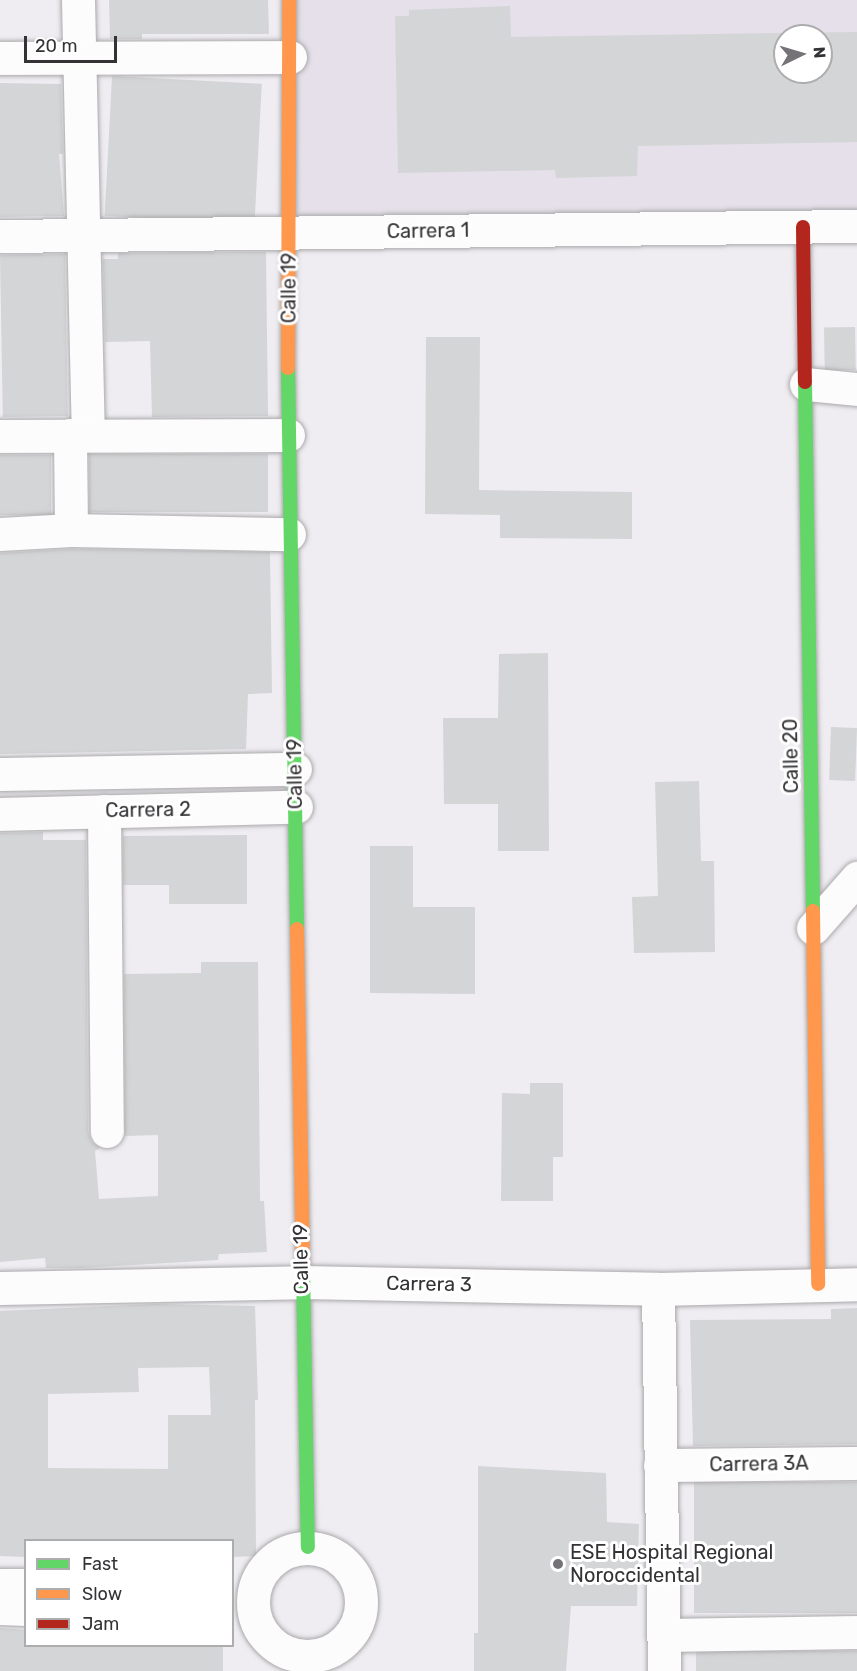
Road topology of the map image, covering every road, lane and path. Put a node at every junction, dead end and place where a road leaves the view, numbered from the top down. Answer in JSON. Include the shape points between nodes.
{"nodes":[{"id":1,"x":78,"y":0,"type":"edge"},
{"id":2,"x":289,"y":0,"type":"edge"},
{"id":3,"x":78,"y":56,"type":"junction"},
{"id":4,"x":290,"y":57,"type":"junction"},
{"id":5,"x":0,"y":58,"type":"edge"},
{"id":6,"x":857,"y":226,"type":"edge"},
{"id":7,"x":803,"y":227,"type":"junction"},
{"id":8,"x":289,"y":233,"type":"junction"},
{"id":9,"x":85,"y":235,"type":"junction"},
{"id":10,"x":0,"y":236,"type":"edge"},
{"id":11,"x":806,"y":384,"type":"junction"},
{"id":12,"x":857,"y":389,"type":"edge"},
{"id":13,"x":79,"y":435,"type":"junction"},
{"id":14,"x":288,"y":435,"type":"junction"},
{"id":15,"x":0,"y":436,"type":"edge"},
{"id":16,"x":71,"y":530,"type":"junction"},
{"id":17,"x":0,"y":534,"type":"edge"},
{"id":18,"x":289,"y":534,"type":"junction"},
{"id":19,"x":295,"y":769,"type":"junction"},
{"id":20,"x":0,"y":774,"type":"edge"},
{"id":21,"x":296,"y":807,"type":"junction"},
{"id":22,"x":104,"y":811,"type":"junction"},
{"id":23,"x":0,"y":814,"type":"edge"},
{"id":24,"x":857,"y":878,"type":"edge"},
{"id":25,"x":813,"y":928,"type":"junction"},
{"id":26,"x":107,"y":1131,"type":"dead end"},
{"id":27,"x":302,"y":1282,"type":"junction"},
{"id":28,"x":818,"y":1284,"type":"junction"},
{"id":29,"x":857,"y":1284,"type":"edge"},
{"id":30,"x":0,"y":1288,"type":"edge"},
{"id":31,"x":658,"y":1289,"type":"junction"},
{"id":32,"x":857,"y":1463,"type":"edge"},
{"id":33,"x":660,"y":1465,"type":"junction"},
{"id":34,"x":308,"y":1547,"type":"junction"},
{"id":35,"x":0,"y":1585,"type":"edge"},
{"id":36,"x":24,"y":1586,"type":"edge"},
{"id":37,"x":243,"y":1602,"type":"edge"},
{"id":38,"x":0,"y":1608,"type":"edge"},
{"id":39,"x":24,"y":1609,"type":"edge"},
{"id":40,"x":857,"y":1632,"type":"edge"},
{"id":41,"x":664,"y":1635,"type":"junction"},
{"id":42,"x":297,"y":1663,"type":"edge"},
{"id":43,"x":664,"y":1671,"type":"edge"}],
"edges":[{"from":1,"to":3,"type":"street"},
{"from":2,"to":4,"type":"street","name":"Calle 19"},
{"from":3,"to":4,"type":"street"},
{"from":3,"to":5,"type":"street"},
{"from":3,"to":9,"type":"street"},
{"from":4,"to":8,"type":"street","name":"Calle 19"},
{"from":6,"to":7,"type":"street","name":"Carrera 1"},
{"from":7,"to":8,"type":"street","name":"Carrera 1"},
{"from":7,"to":11,"type":"street","name":"Calle 20"},
{"from":8,"to":9,"type":"street","name":"Carrera 1"},
{"from":8,"to":14,"type":"street","name":"Calle 19"},
{"from":9,"to":10,"type":"street","name":"Carrera 1"},
{"from":9,"to":13,"type":"street"},
{"from":11,"to":12,"type":"street"},
{"from":11,"to":25,"type":"street","name":"Calle 20"},
{"from":13,"to":14,"type":"street"},
{"from":13,"to":15,"type":"street"},
{"from":13,"to":16,"type":"street"},
{"from":14,"to":18,"type":"street","name":"Calle 19"},
{"from":16,"to":17,"type":"street"},
{"from":16,"to":18,"type":"street"},
{"from":18,"to":19,"type":"street","name":"Calle 19"},
{"from":19,"to":20,"type":"street","name":"Carrera 2"},
{"from":19,"to":21,"type":"street","name":"Calle 19"},
{"from":21,"to":22,"type":"street","name":"Carrera 2"},
{"from":21,"to":27,"type":"street","name":"Calle 19"},
{"from":22,"to":23,"type":"street","name":"Carrera 2"},
{"from":22,"to":26,"type":"street"},
{"from":24,"to":25,"type":"street"},
{"from":25,"to":28,"type":"street","name":"Calle 20"},
{"from":27,"to":30,"type":"street","name":"Carrera 3"},
{"from":27,"to":31,"type":"street","name":"Carrera 3"},
{"from":27,"to":34,"type":"street","name":"Calle 19"},
{"from":28,"to":29,"type":"street","name":"Carrera 3"},
{"from":28,"to":31,"type":"street","name":"Carrera 3"},
{"from":31,"to":33,"type":"street"},
{"from":32,"to":33,"type":"street","name":"Carrera 3A"},
{"from":33,"to":41,"type":"street"},
{"from":34,"to":37,"type":"street","via":[[289,1550],[272,1560]]},
{"from":34,"to":42,"type":"street","via":[[327,1551],[344,1562],[356,1578],[362,1597],[359,1617],[350,1635],[336,1649]]},
{"from":35,"to":36,"type":"street"},
{"from":37,"to":42,"type":"street","via":[[269,1641]]},
{"from":38,"to":39,"type":"street"},
{"from":40,"to":41,"type":"street"},
{"from":41,"to":43,"type":"street"}]}
